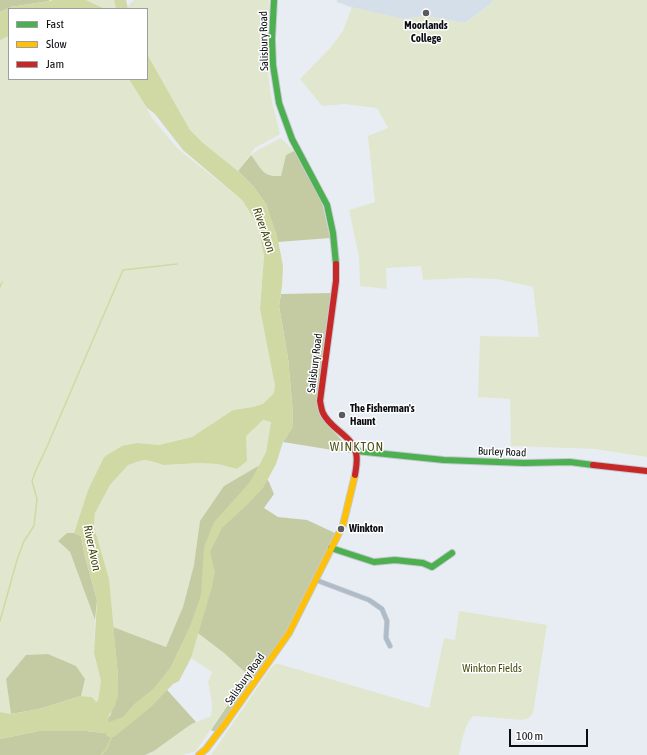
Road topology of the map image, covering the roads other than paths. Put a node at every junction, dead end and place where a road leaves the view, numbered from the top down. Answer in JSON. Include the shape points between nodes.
{"nodes":[{"id":1,"x":274,"y":0,"type":"edge"},
{"id":2,"x":356,"y":451,"type":"junction"},
{"id":3,"x":647,"y":471,"type":"edge"},
{"id":4,"x":331,"y":548,"type":"junction"},
{"id":5,"x":452,"y":553,"type":"dead end"},
{"id":6,"x":316,"y":580,"type":"junction"},
{"id":7,"x":390,"y":646,"type":"dead end"},
{"id":8,"x":199,"y":755,"type":"edge"}],
"edges":[{"from":1,"to":2,"type":"main road","name":"Salisbury Road","via":[[272,56],[279,104],[297,149],[327,205],[336,257],[336,281],[320,401],[323,413],[351,442]]},
{"from":2,"to":3,"type":"main road","name":"Burley Road","via":[[444,460],[570,462]]},
{"from":2,"to":4,"type":"main road","name":"Salisbury Road","via":[[357,462],[352,491],[343,524]]},
{"from":4,"to":5,"type":"main road","via":[[374,562],[423,562],[432,567]]},
{"from":4,"to":6,"type":"main road","name":"Salisbury Road"},
{"from":6,"to":7,"type":"street","via":[[369,600],[382,609],[387,621],[386,638]]},
{"from":6,"to":8,"type":"main road","name":"Salisbury Road","via":[[289,633],[225,724]]}]}
